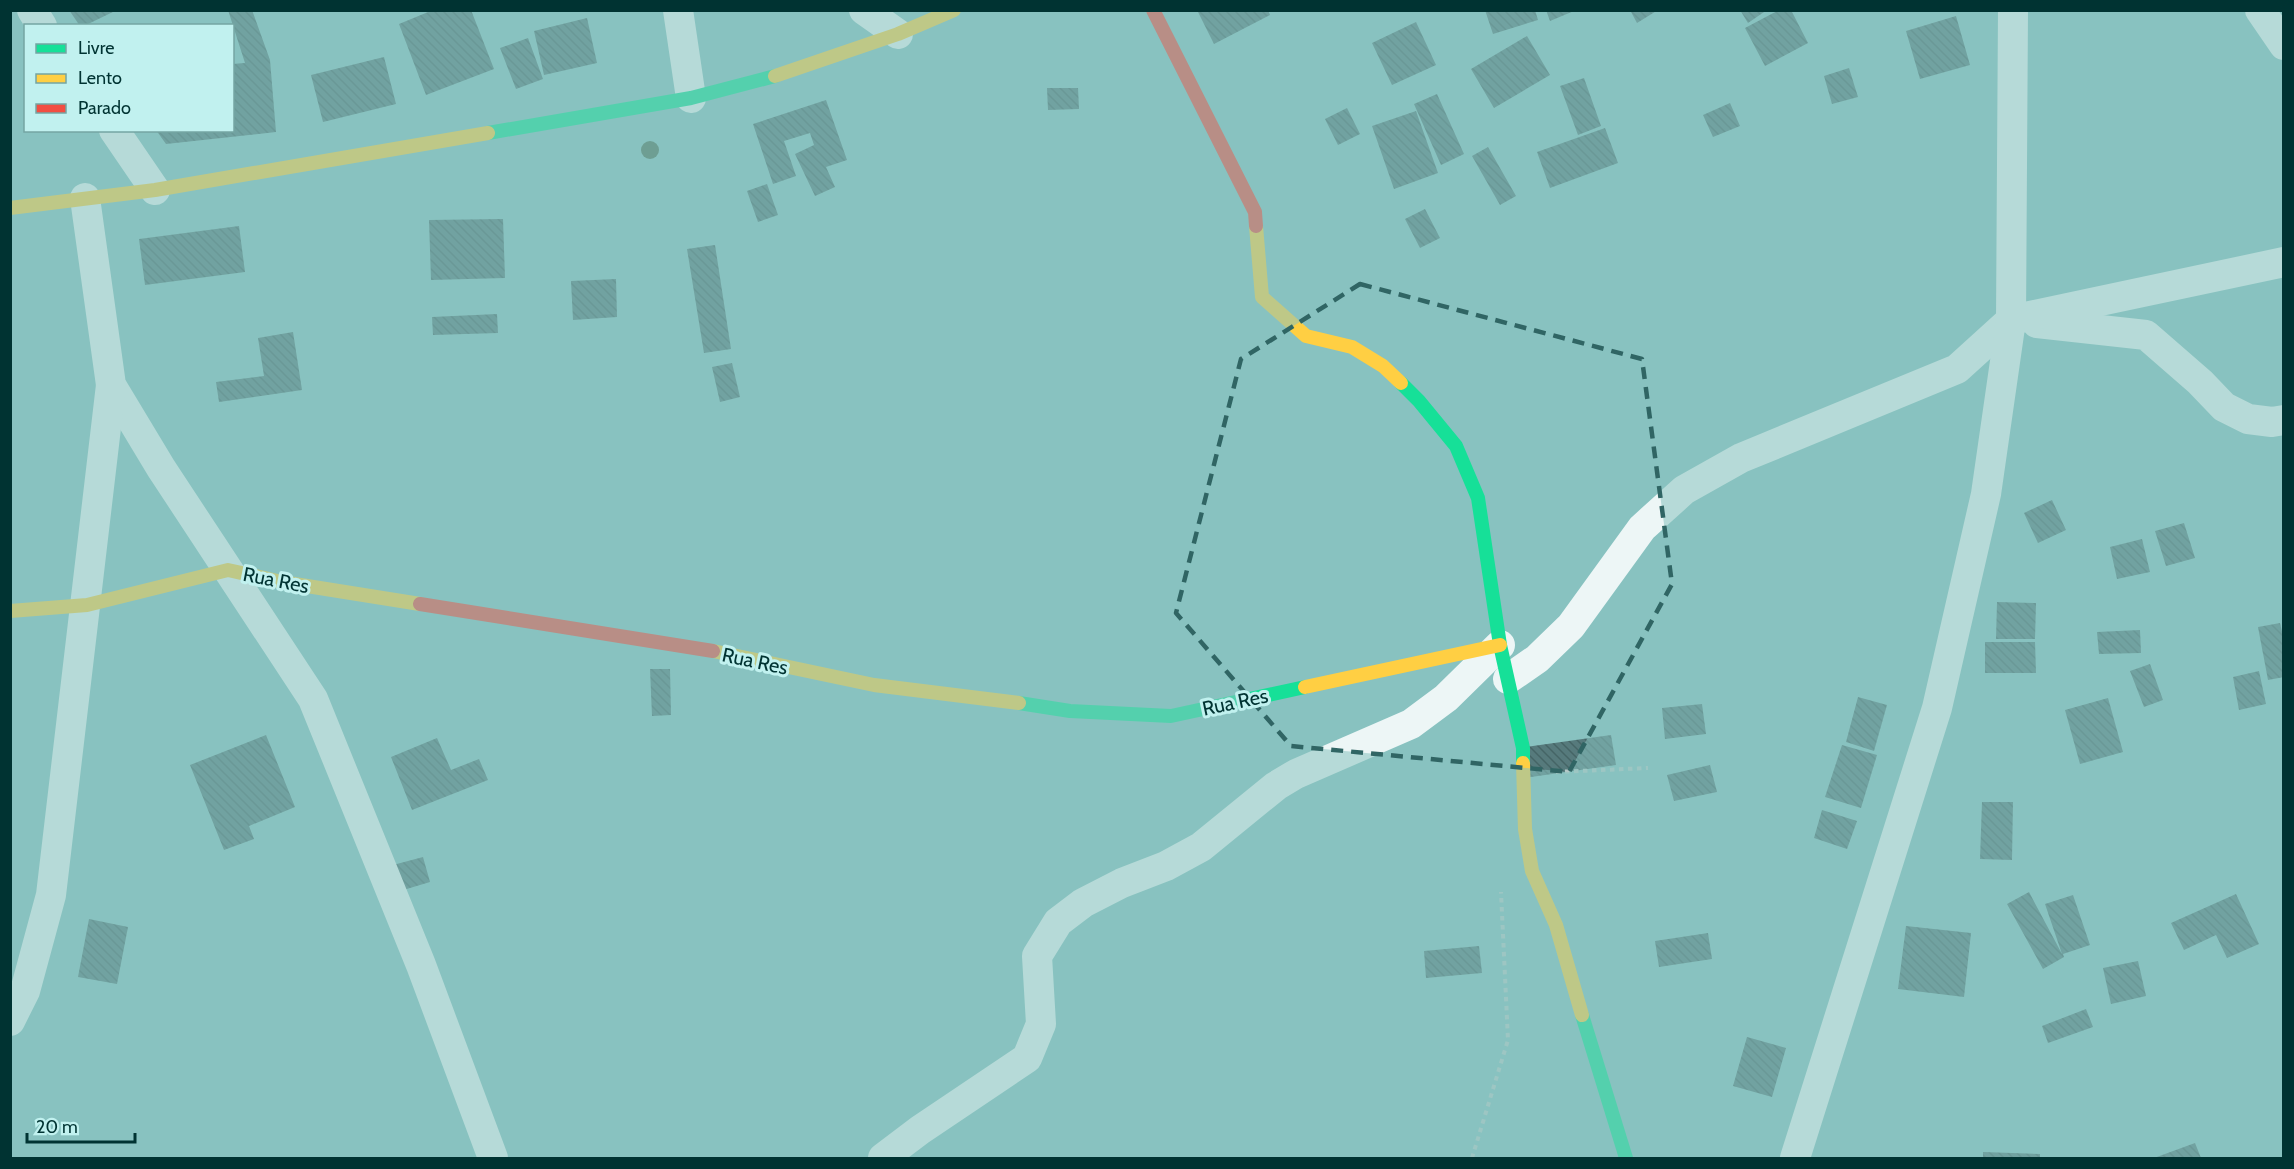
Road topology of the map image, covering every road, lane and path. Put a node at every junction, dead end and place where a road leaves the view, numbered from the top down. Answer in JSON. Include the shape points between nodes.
{"nodes":[{"id":1,"x":32,"y":10,"type":"edge"},
{"id":2,"x":678,"y":10,"type":"edge"},
{"id":3,"x":864,"y":10,"type":"edge"},
{"id":4,"x":954,"y":10,"type":"edge"},
{"id":5,"x":1153,"y":10,"type":"edge"},
{"id":6,"x":2013,"y":10,"type":"edge"},
{"id":7,"x":2260,"y":10,"type":"edge"},
{"id":8,"x":41,"y":24,"type":"edge"},
{"id":9,"x":898,"y":34,"type":"junction"},
{"id":10,"x":2283,"y":45,"type":"edge"},
{"id":11,"x":691,"y":99,"type":"junction"},
{"id":12,"x":115,"y":132,"type":"edge"},
{"id":13,"x":155,"y":190,"type":"junction"},
{"id":14,"x":85,"y":198,"type":"junction"},
{"id":15,"x":10,"y":208,"type":"edge"},
{"id":16,"x":2283,"y":262,"type":"edge"},
{"id":17,"x":2011,"y":320,"type":"junction"},
{"id":18,"x":111,"y":385,"type":"junction"},
{"id":19,"x":2283,"y":420,"type":"edge"},
{"id":20,"x":228,"y":570,"type":"junction"},
{"id":21,"x":87,"y":605,"type":"junction"},
{"id":22,"x":10,"y":611,"type":"edge"},
{"id":23,"x":1500,"y":645,"type":"junction"},
{"id":24,"x":1508,"y":679,"type":"junction"},
{"id":25,"x":10,"y":1021,"type":"edge"},
{"id":26,"x":493,"y":1158,"type":"edge"},
{"id":27,"x":883,"y":1158,"type":"edge"},
{"id":28,"x":1626,"y":1158,"type":"edge"},
{"id":29,"x":1795,"y":1158,"type":"edge"}],
"edges":[{"from":1,"to":8,"type":"street"},
{"from":2,"to":11,"type":"street"},
{"from":3,"to":9,"type":"street"},
{"from":4,"to":9,"type":"street"},
{"from":5,"to":23,"type":"street","via":[[1255,212],[1262,297],[1306,336],[1352,347],[1383,366],[1419,401],[1455,446],[1478,498]]},
{"from":6,"to":17,"type":"street"},
{"from":7,"to":10,"type":"street"},
{"from":9,"to":11,"type":"street","via":[[782,74]]},
{"from":11,"to":13,"type":"street"},
{"from":12,"to":13,"type":"street"},
{"from":13,"to":14,"type":"street"},
{"from":14,"to":15,"type":"street"},
{"from":14,"to":18,"type":"street"},
{"from":16,"to":17,"type":"street"},
{"from":17,"to":19,"type":"street","via":[[2146,335],[2224,407],[2248,419]]},
{"from":17,"to":24,"type":"street","via":[[1957,369],[1741,458],[1684,490],[1642,528],[1571,626],[1537,659]]},
{"from":17,"to":29,"type":"street","via":[[1986,494],[1936,708]]},
{"from":18,"to":20,"type":"street"},
{"from":18,"to":21,"type":"street"},
{"from":20,"to":21,"type":"street","name":"Rua Res"},
{"from":20,"to":23,"type":"street","name":"Rua Res","via":[[702,650],[874,685],[1070,711],[1171,716]]},
{"from":20,"to":26,"type":"street","via":[[313,699],[421,965]]},
{"from":21,"to":22,"type":"street","name":"Rua Res"},
{"from":21,"to":25,"type":"street","via":[[51,895],[25,991]]},
{"from":23,"to":24,"type":"street"},
{"from":23,"to":27,"type":"street","via":[[1446,698],[1411,724],[1275,786],[1201,847],[1083,903],[1058,922],[1037,957],[1041,1024],[1027,1058]]},
{"from":24,"to":28,"type":"street","via":[[1523,748],[1525,829],[1533,871],[1556,925]]}]}
